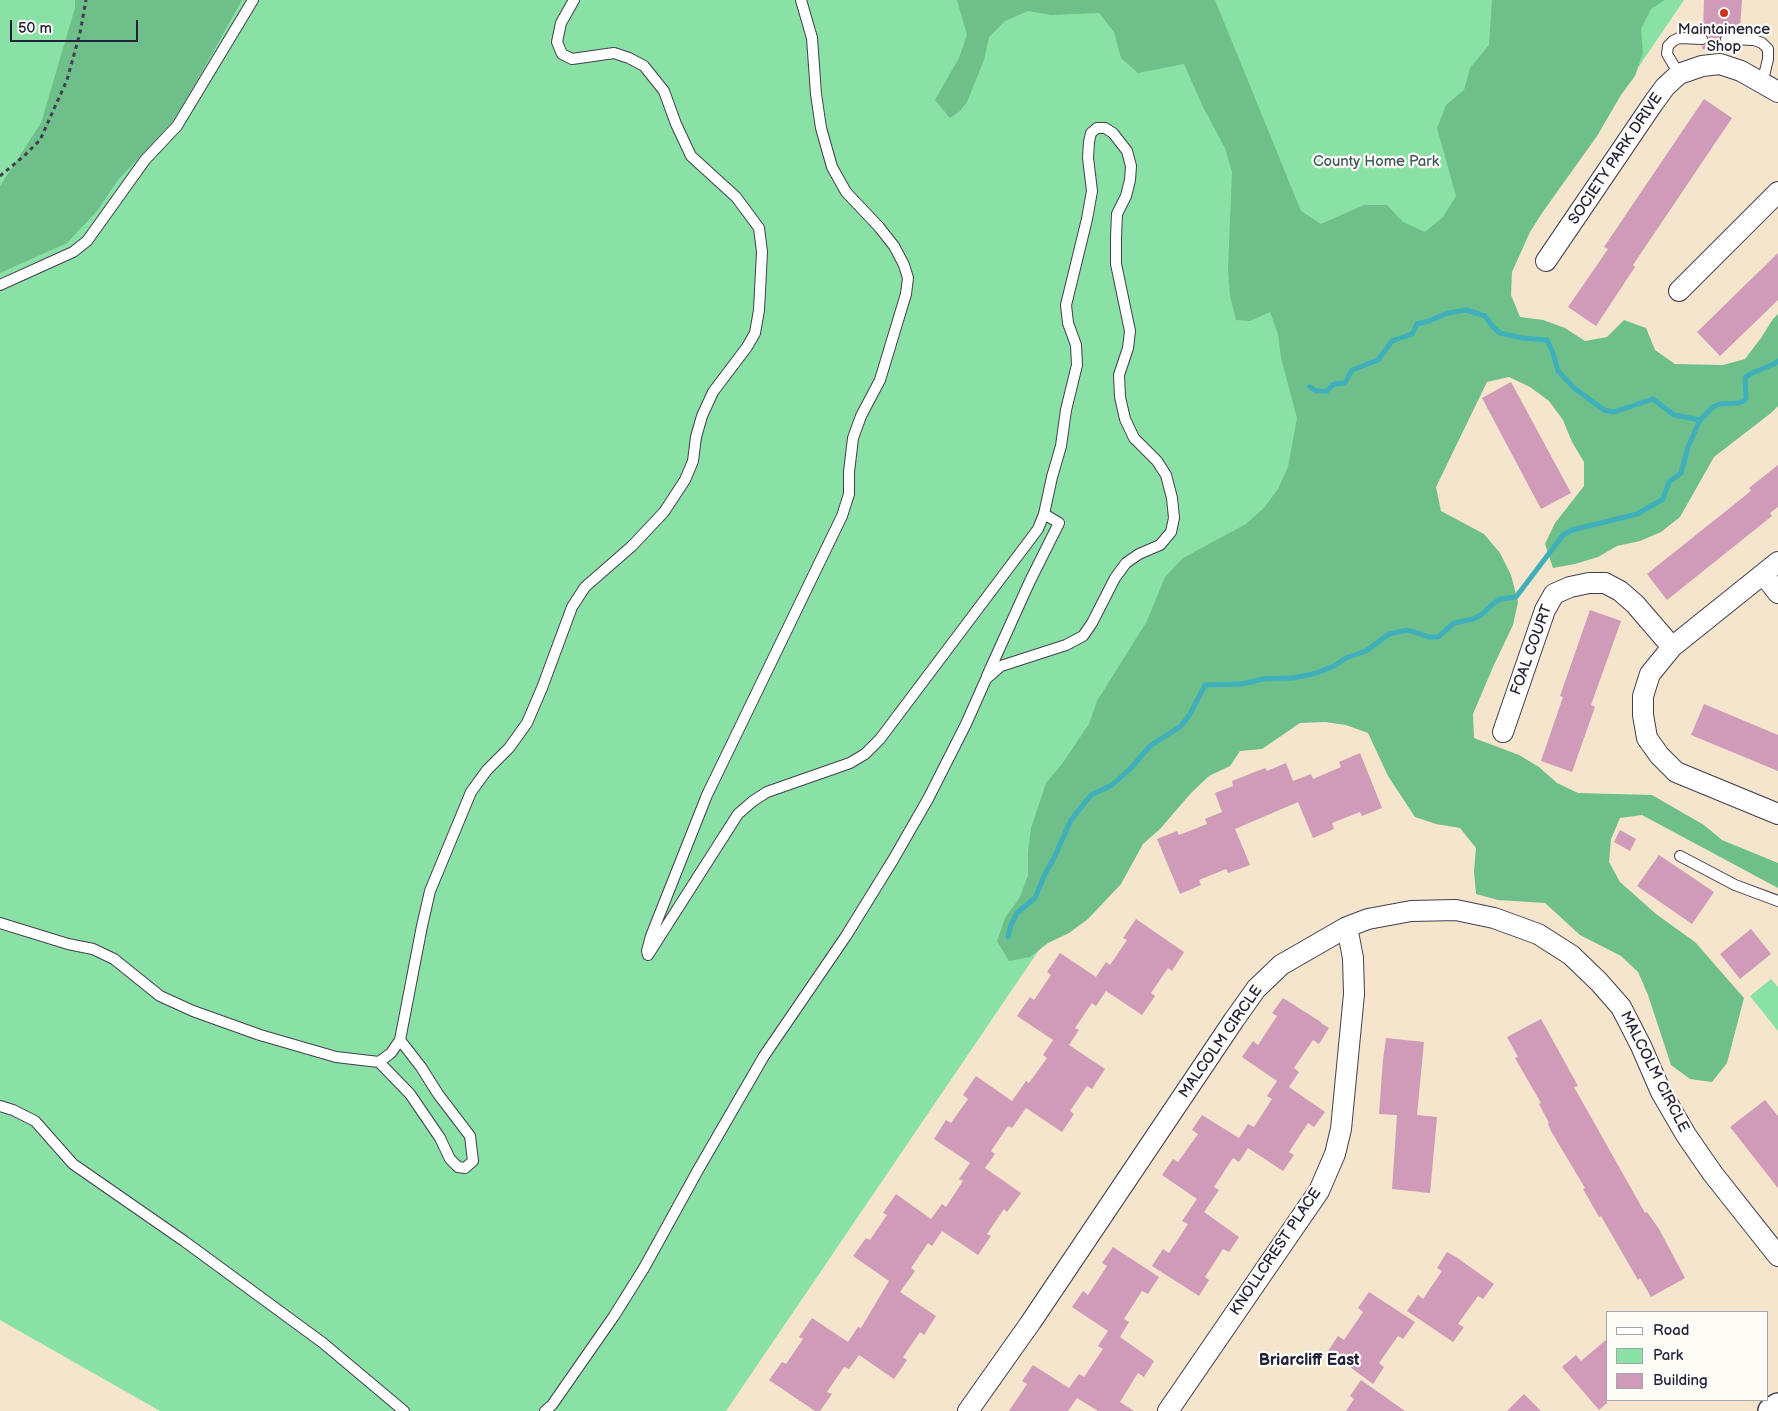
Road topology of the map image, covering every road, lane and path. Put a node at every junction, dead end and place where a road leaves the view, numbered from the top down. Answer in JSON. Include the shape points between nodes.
{"nodes":[{"id":1,"x":86,"y":0,"type":"edge"},
{"id":2,"x":253,"y":0,"type":"edge"},
{"id":3,"x":574,"y":0,"type":"edge"},
{"id":4,"x":801,"y":0,"type":"edge"},
{"id":5,"x":1702,"y":39,"type":"dead end"},
{"id":6,"x":1726,"y":39,"type":"dead end"},
{"id":7,"x":1679,"y":74,"type":"junction"},
{"id":8,"x":1770,"y":88,"type":"edge"},
{"id":9,"x":0,"y":176,"type":"edge"},
{"id":10,"x":1778,"y":192,"type":"edge"},
{"id":11,"x":1546,"y":261,"type":"dead end"},
{"id":12,"x":0,"y":285,"type":"edge"},
{"id":13,"x":1679,"y":291,"type":"dead end"},
{"id":14,"x":1044,"y":514,"type":"junction"},
{"id":15,"x":1771,"y":569,"type":"edge"},
{"id":16,"x":1778,"y":593,"type":"edge"},
{"id":17,"x":1672,"y":647,"type":"junction"},
{"id":18,"x":986,"y":679,"type":"junction"},
{"id":19,"x":1503,"y":732,"type":"dead end"},
{"id":20,"x":1778,"y":814,"type":"edge"},
{"id":21,"x":1680,"y":856,"type":"dead end"},
{"id":22,"x":1778,"y":902,"type":"edge"},
{"id":23,"x":0,"y":923,"type":"edge"},
{"id":24,"x":1347,"y":928,"type":"junction"},
{"id":25,"x":400,"y":1040,"type":"junction"},
{"id":26,"x":379,"y":1062,"type":"junction"},
{"id":27,"x":0,"y":1106,"type":"edge"},
{"id":28,"x":1778,"y":1256,"type":"edge"},
{"id":29,"x":404,"y":1411,"type":"edge"},
{"id":30,"x":545,"y":1411,"type":"edge"},
{"id":31,"x":968,"y":1411,"type":"edge"},
{"id":32,"x":1168,"y":1411,"type":"edge"}],
"edges":[{"from":1,"to":9,"type":"path","via":[[67,80],[40,140]]},
{"from":2,"to":12,"type":"lane","via":[[177,126],[145,160],[87,241],[73,252]]},
{"from":3,"to":25,"type":"lane","via":[[561,24],[557,42],[562,54],[572,59],[614,54],[644,66],[664,91],[691,156],[736,197],[759,228],[762,252],[759,310],[755,332],[747,347],[714,392],[702,416],[693,461],[684,480],[664,512],[632,546],[585,587],[572,606],[527,723],[471,792],[430,891]]},
{"from":4,"to":14,"type":"lane","via":[[812,38],[816,94],[832,166],[846,192],[894,246],[904,265],[907,286],[880,380],[861,416],[854,438],[848,472],[849,494],[842,516],[707,795],[651,936],[648,954],[738,814],[767,792],[850,763],[880,739],[1038,529]]},
{"from":5,"to":7,"type":"lane","via":[[1679,38],[1668,46],[1666,54]]},
{"from":6,"to":8,"type":"lane","via":[[1754,40],[1768,49]]},
{"from":7,"to":8,"type":"street","name":"SOCIETY PARK DRIVE","via":[[1720,64],[1741,71]]},
{"from":7,"to":11,"type":"street","name":"SOCIETY PARK DRIVE","via":[[1654,102]]},
{"from":10,"to":13,"type":"street"},
{"from":14,"to":18,"type":"lane","via":[[1059,523]]},
{"from":14,"to":18,"type":"lane","via":[[1077,365],[1076,345],[1066,305],[1092,191],[1089,142],[1091,132],[1105,128],[1127,151],[1131,166],[1126,196],[1117,214],[1116,264],[1130,331],[1128,348],[1118,375],[1120,397],[1134,438],[1157,460],[1166,475],[1172,498],[1172,532],[1160,545],[1126,563],[1083,636],[1066,646],[1001,666]]},
{"from":15,"to":16,"type":"street"},
{"from":15,"to":17,"type":"street"},
{"from":17,"to":19,"type":"street","name":"FOAL COURT","via":[[1635,604],[1605,583],[1570,586],[1554,594],[1545,610]]},
{"from":17,"to":20,"type":"street","via":[[1650,674],[1643,696],[1647,738],[1676,772]]},
{"from":18,"to":30,"type":"lane","via":[[928,799],[893,860],[846,936],[764,1056],[629,1292]]},
{"from":21,"to":22,"type":"lane","via":[[1735,885]]},
{"from":23,"to":26,"type":"lane","via":[[93,949],[114,959],[160,996],[201,1014],[336,1057]]},
{"from":24,"to":28,"type":"street","name":"MALCOLM CIRCLE","via":[[1368,919],[1411,911],[1456,910],[1494,918],[1538,934],[1571,956],[1621,1007],[1661,1092],[1686,1134],[1713,1174]]},
{"from":24,"to":31,"type":"street","name":"MALCOLM CIRCLE","via":[[1282,964],[1256,989]]},
{"from":24,"to":32,"type":"street","name":"KNOLLCREST PLACE","via":[[1353,958],[1354,994],[1341,1129],[1335,1154],[1319,1191]]},
{"from":25,"to":26,"type":"lane"},
{"from":25,"to":26,"type":"lane","via":[[470,1136],[473,1160],[465,1168],[458,1167],[450,1159],[410,1094]]},
{"from":27,"to":29,"type":"lane","via":[[35,1121],[73,1164],[184,1240],[323,1343]]}]}
